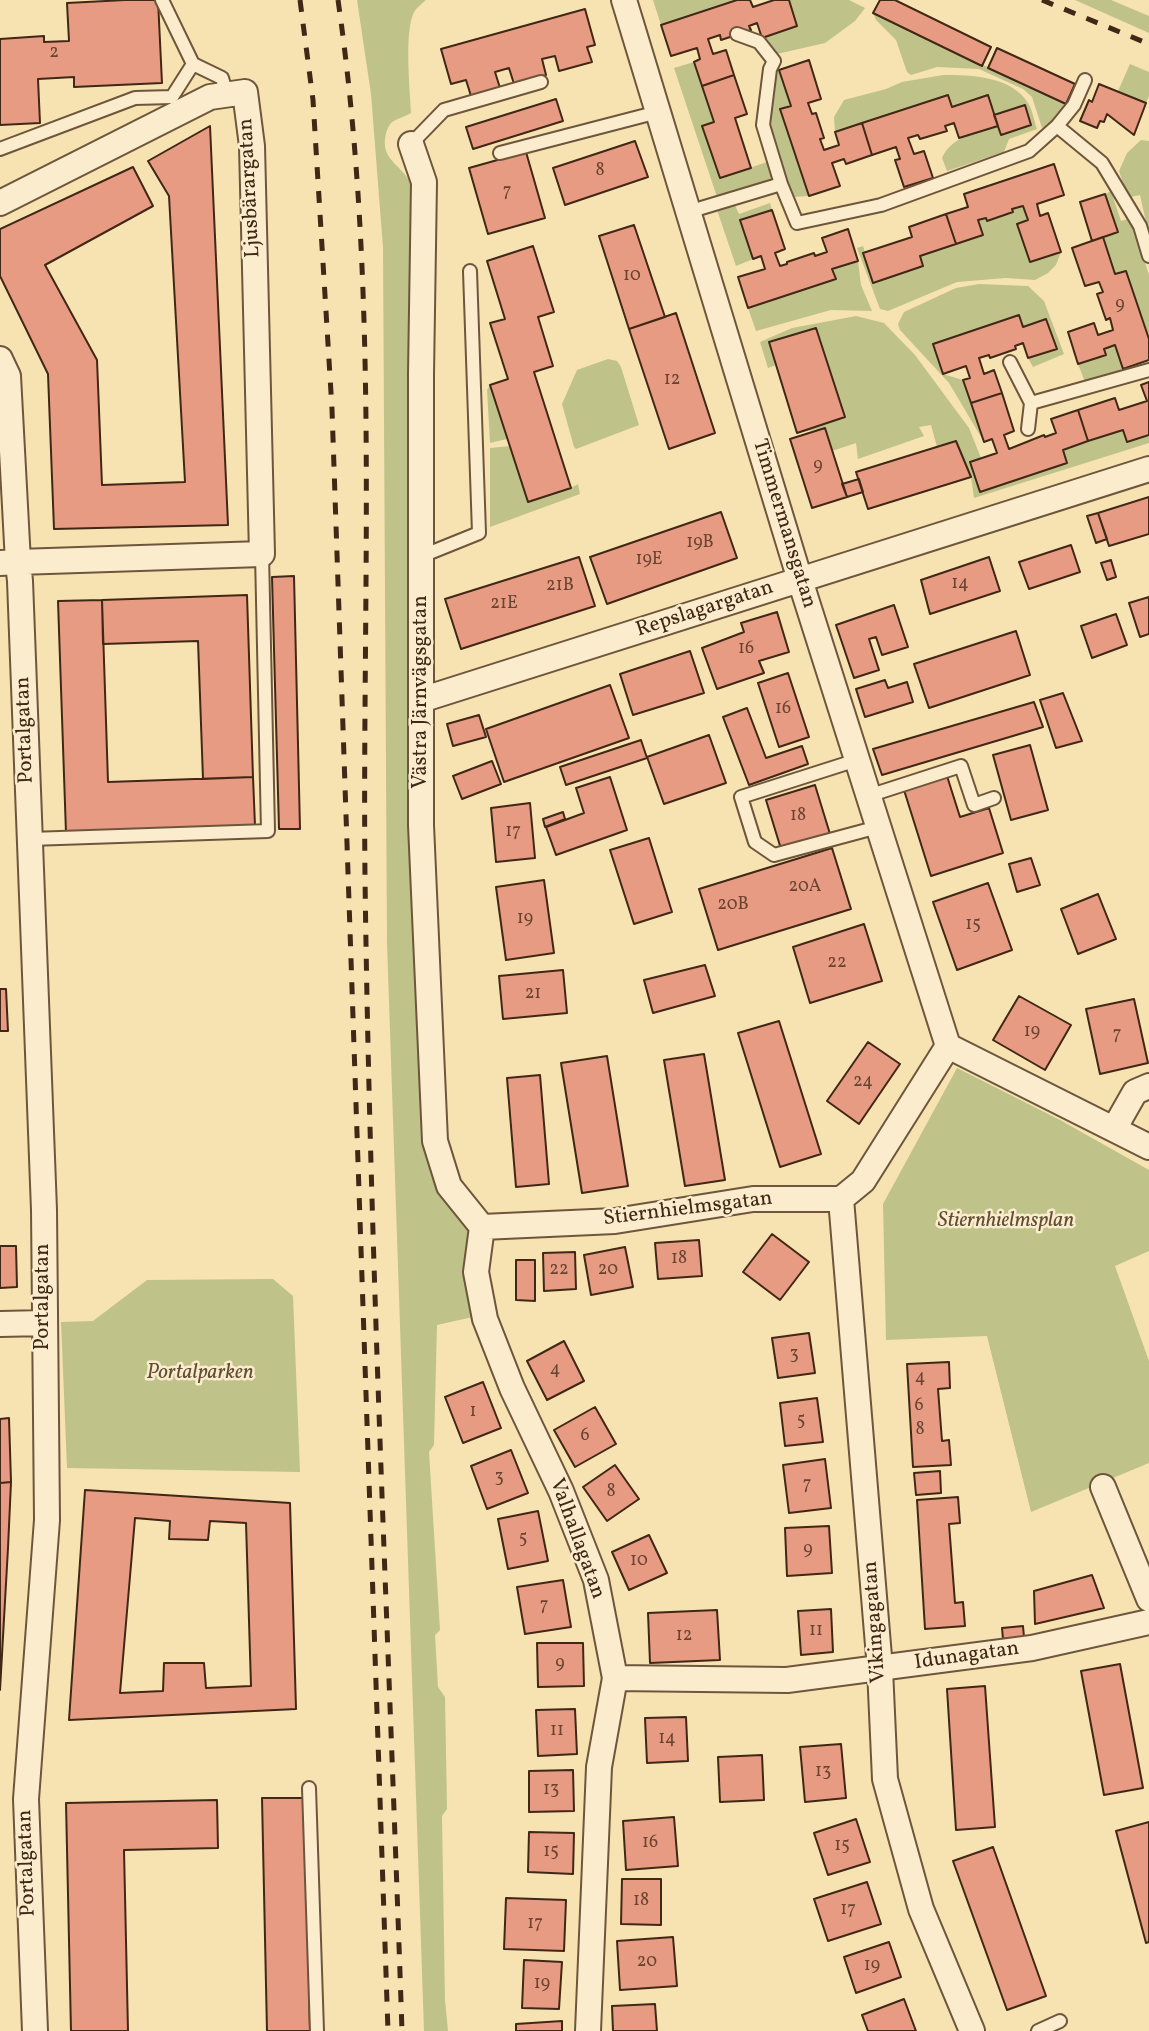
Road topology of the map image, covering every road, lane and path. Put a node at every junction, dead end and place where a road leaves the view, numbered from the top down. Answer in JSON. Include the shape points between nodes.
{"nodes":[{"id":1,"x":162,"y":0,"type":"edge"},
{"id":2,"x":624,"y":0,"type":"edge"},
{"id":3,"x":737,"y":34,"type":"dead end"},
{"id":4,"x":194,"y":64,"type":"junction"},
{"id":5,"x":1085,"y":80,"type":"dead end"},
{"id":6,"x":541,"y":82,"type":"dead end"},
{"id":7,"x":227,"y":94,"type":"junction"},
{"id":8,"x":658,"y":112,"type":"junction"},
{"id":9,"x":1057,"y":126,"type":"junction"},
{"id":10,"x":411,"y":144,"type":"joint"},
{"id":11,"x":0,"y":149,"type":"edge"},
{"id":12,"x":500,"y":153,"type":"dead end"},
{"id":13,"x":781,"y":184,"type":"junction"},
{"id":14,"x":0,"y":203,"type":"edge"},
{"id":15,"x":688,"y":212,"type":"junction"},
{"id":16,"x":1149,"y":256,"type":"edge"},
{"id":17,"x":470,"y":271,"type":"dead end"},
{"id":18,"x":0,"y":359,"type":"edge"},
{"id":19,"x":1010,"y":362,"type":"dead end"},
{"id":20,"x":1149,"y":370,"type":"edge"},
{"id":21,"x":1031,"y":402,"type":"junction"},
{"id":22,"x":1028,"y":429,"type":"dead end"},
{"id":23,"x":1149,"y":469,"type":"edge"},
{"id":24,"x":262,"y":554,"type":"junction"},
{"id":25,"x":422,"y":556,"type":"junction"},
{"id":26,"x":9,"y":562,"type":"edge"},
{"id":27,"x":800,"y":580,"type":"junction"},
{"id":28,"x":421,"y":700,"type":"junction"},
{"id":29,"x":857,"y":760,"type":"junction"},
{"id":30,"x":869,"y":796,"type":"junction"},
{"id":31,"x":994,"y":798,"type":"dead end"},
{"id":32,"x":878,"y":828,"type":"junction"},
{"id":33,"x":30,"y":839,"type":"junction"},
{"id":34,"x":948,"y":1046,"type":"junction"},
{"id":35,"x":1149,"y":1086,"type":"edge"},
{"id":36,"x":1114,"y":1129,"type":"junction"},
{"id":37,"x":1149,"y":1147,"type":"edge"},
{"id":38,"x":841,"y":1199,"type":"junction"},
{"id":39,"x":482,"y":1227,"type":"junction"},
{"id":40,"x":44,"y":1323,"type":"junction"},
{"id":41,"x":0,"y":1324,"type":"edge"},
{"id":42,"x":1103,"y":1487,"type":"dead end"},
{"id":43,"x":1149,"y":1599,"type":"edge"},
{"id":44,"x":1149,"y":1622,"type":"edge"},
{"id":45,"x":880,"y":1669,"type":"junction"},
{"id":46,"x":615,"y":1678,"type":"junction"},
{"id":47,"x":309,"y":1788,"type":"dead end"},
{"id":48,"x":1060,"y":2021,"type":"dead end"},
{"id":49,"x":35,"y":2031,"type":"edge"},
{"id":50,"x":317,"y":2031,"type":"edge"},
{"id":51,"x":588,"y":2031,"type":"edge"},
{"id":52,"x":972,"y":2031,"type":"edge"},
{"id":53,"x":1038,"y":2031,"type":"edge"}],
"edges":[{"from":1,"to":4,"type":"lane"},
{"from":2,"to":8,"type":"street","name":"Timmermansgatan"},
{"from":3,"to":13,"type":"lane","via":[[760,42],[774,61],[769,69],[763,125]]},
{"from":4,"to":7,"type":"lane","via":[[222,78]]},
{"from":4,"to":11,"type":"lane","via":[[172,97],[135,98]]},
{"from":5,"to":9,"type":"lane","via":[[1074,105]]},
{"from":6,"to":10,"type":"lane","via":[[444,110]]},
{"from":7,"to":14,"type":"street","name":"Ljusbärargatan","via":[[210,97]]},
{"from":7,"to":24,"type":"street","name":"Ljusbärargatan","via":[[245,92],[252,146]]},
{"from":8,"to":12,"type":"lane"},
{"from":8,"to":15,"type":"street","name":"Timmermansgatan"},
{"from":9,"to":13,"type":"lane","via":[[1029,151],[881,205],[797,223]]},
{"from":9,"to":16,"type":"lane","via":[[1102,163],[1140,226]]},
{"from":10,"to":25,"type":"street","name":"Västra Järnvägsgatan","via":[[424,182]]},
{"from":13,"to":15,"type":"lane"},
{"from":15,"to":27,"type":"street","name":"Timmermansgatan"},
{"from":17,"to":25,"type":"lane","via":[[479,533]]},
{"from":18,"to":26,"type":"street","name":"Portalgatan","via":[[8,376]]},
{"from":19,"to":21,"type":"lane"},
{"from":20,"to":21,"type":"lane"},
{"from":21,"to":22,"type":"lane"},
{"from":23,"to":27,"type":"street","name":"Repslagargatan"},
{"from":24,"to":26,"type":"street"},
{"from":24,"to":33,"type":"lane","via":[[268,831]]},
{"from":25,"to":28,"type":"street","name":"Västra Järnvägsgatan"},
{"from":26,"to":33,"type":"street","name":"Portalgatan"},
{"from":27,"to":28,"type":"street","name":"Repslagargatan"},
{"from":27,"to":29,"type":"street","name":"Timmermansgatan"},
{"from":28,"to":39,"type":"street","name":"Västra Järnvägsgatan","via":[[421,825],[435,1141],[449,1186]]},
{"from":29,"to":30,"type":"street","name":"Timmermansgatan"},
{"from":29,"to":32,"type":"lane","via":[[741,797],[755,842],[774,855]]},
{"from":30,"to":31,"type":"lane","via":[[961,766],[974,805]]},
{"from":30,"to":32,"type":"street","name":"Timmermansgatan"},
{"from":32,"to":34,"type":"street","name":"Timmermansgatan"},
{"from":33,"to":40,"type":"street","name":"Portalgatan"},
{"from":34,"to":36,"type":"street"},
{"from":34,"to":38,"type":"street","via":[[863,1181]]},
{"from":35,"to":36,"type":"street","via":[[1135,1092]]},
{"from":36,"to":37,"type":"street"},
{"from":38,"to":39,"type":"street","name":"Stiernhielmsgatan","via":[[753,1199],[615,1221]]},
{"from":38,"to":45,"type":"street","name":"Vikingagatan"},
{"from":39,"to":46,"type":"street","name":"Valhallagatan","via":[[476,1272],[485,1319],[596,1580]]},
{"from":40,"to":41,"type":"street"},
{"from":40,"to":49,"type":"street","name":"Portalgatan","via":[[47,1520],[26,1799]]},
{"from":42,"to":43,"type":"street"},
{"from":44,"to":45,"type":"street","name":"Idunagatan","via":[[1032,1648]]},
{"from":45,"to":46,"type":"street","name":"Idunagatan","via":[[788,1680]]},
{"from":45,"to":52,"type":"street","name":"Vikingagatan","via":[[885,1779],[921,1909]]},
{"from":46,"to":51,"type":"street","name":"Valhallagatan","via":[[599,1766]]},
{"from":47,"to":50,"type":"lane"},
{"from":48,"to":53,"type":"lane"}]}
